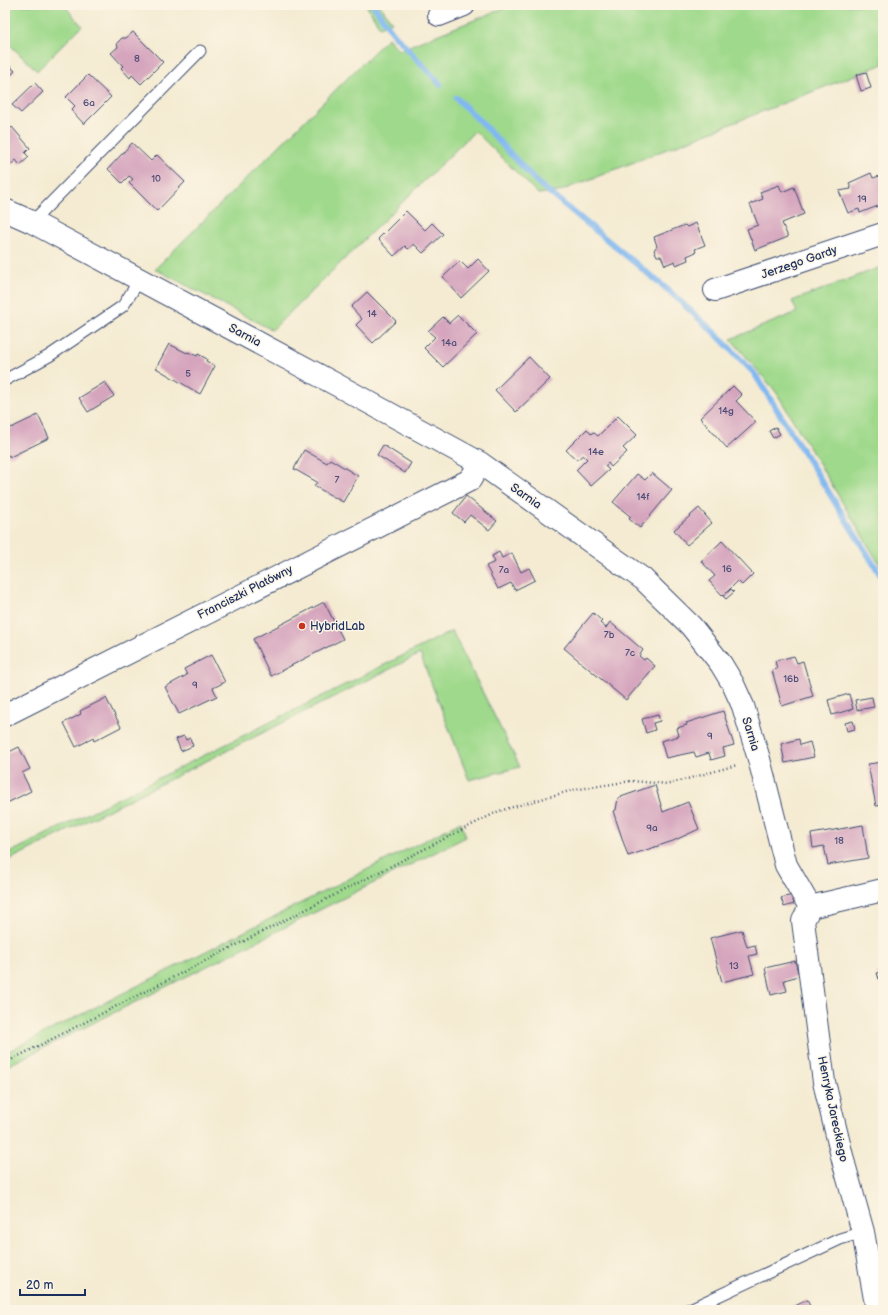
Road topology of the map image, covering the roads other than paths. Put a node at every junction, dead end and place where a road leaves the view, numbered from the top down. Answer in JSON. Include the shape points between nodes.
{"nodes":[{"id":1,"x":464,"y":5,"type":"edge"},
{"id":2,"x":439,"y":15,"type":"dead end"},
{"id":3,"x":200,"y":52,"type":"dead end"},
{"id":4,"x":5,"y":210,"type":"edge"},
{"id":5,"x":32,"y":222,"type":"junction"},
{"id":6,"x":883,"y":234,"type":"edge"},
{"id":7,"x":140,"y":279,"type":"junction"},
{"id":8,"x":715,"y":290,"type":"dead end"},
{"id":9,"x":5,"y":380,"type":"edge"},
{"id":10,"x":480,"y":463,"type":"junction"},
{"id":11,"x":5,"y":716,"type":"edge"},
{"id":12,"x":883,"y":890,"type":"edge"},
{"id":13,"x":810,"y":908,"type":"junction"},
{"id":14,"x":863,"y":1232,"type":"junction"},
{"id":15,"x":688,"y":1310,"type":"edge"},
{"id":16,"x":877,"y":1310,"type":"edge"}],
"edges":[{"from":1,"to":2,"type":"street"},
{"from":3,"to":5,"type":"lane"},
{"from":4,"to":5,"type":"street","name":"Sarnia"},
{"from":5,"to":7,"type":"street","name":"Sarnia"},
{"from":6,"to":8,"type":"street","name":"Jerzego Gardy"},
{"from":7,"to":9,"type":"lane","via":[[123,306],[48,356]]},
{"from":7,"to":10,"type":"street","name":"Sarnia"},
{"from":10,"to":11,"type":"street","name":"Franciszki Platówny","via":[[470,480]]},
{"from":10,"to":13,"type":"street","name":"Sarnia","via":[[643,579],[706,645],[733,684],[743,706],[786,865]]},
{"from":12,"to":13,"type":"street"},
{"from":13,"to":14,"type":"street","name":"Henryka Jareckiego","via":[[803,921],[824,1082]]},
{"from":14,"to":15,"type":"lane","via":[[840,1239]]},
{"from":14,"to":16,"type":"street","name":"Henryka Jareckiego"}]}
